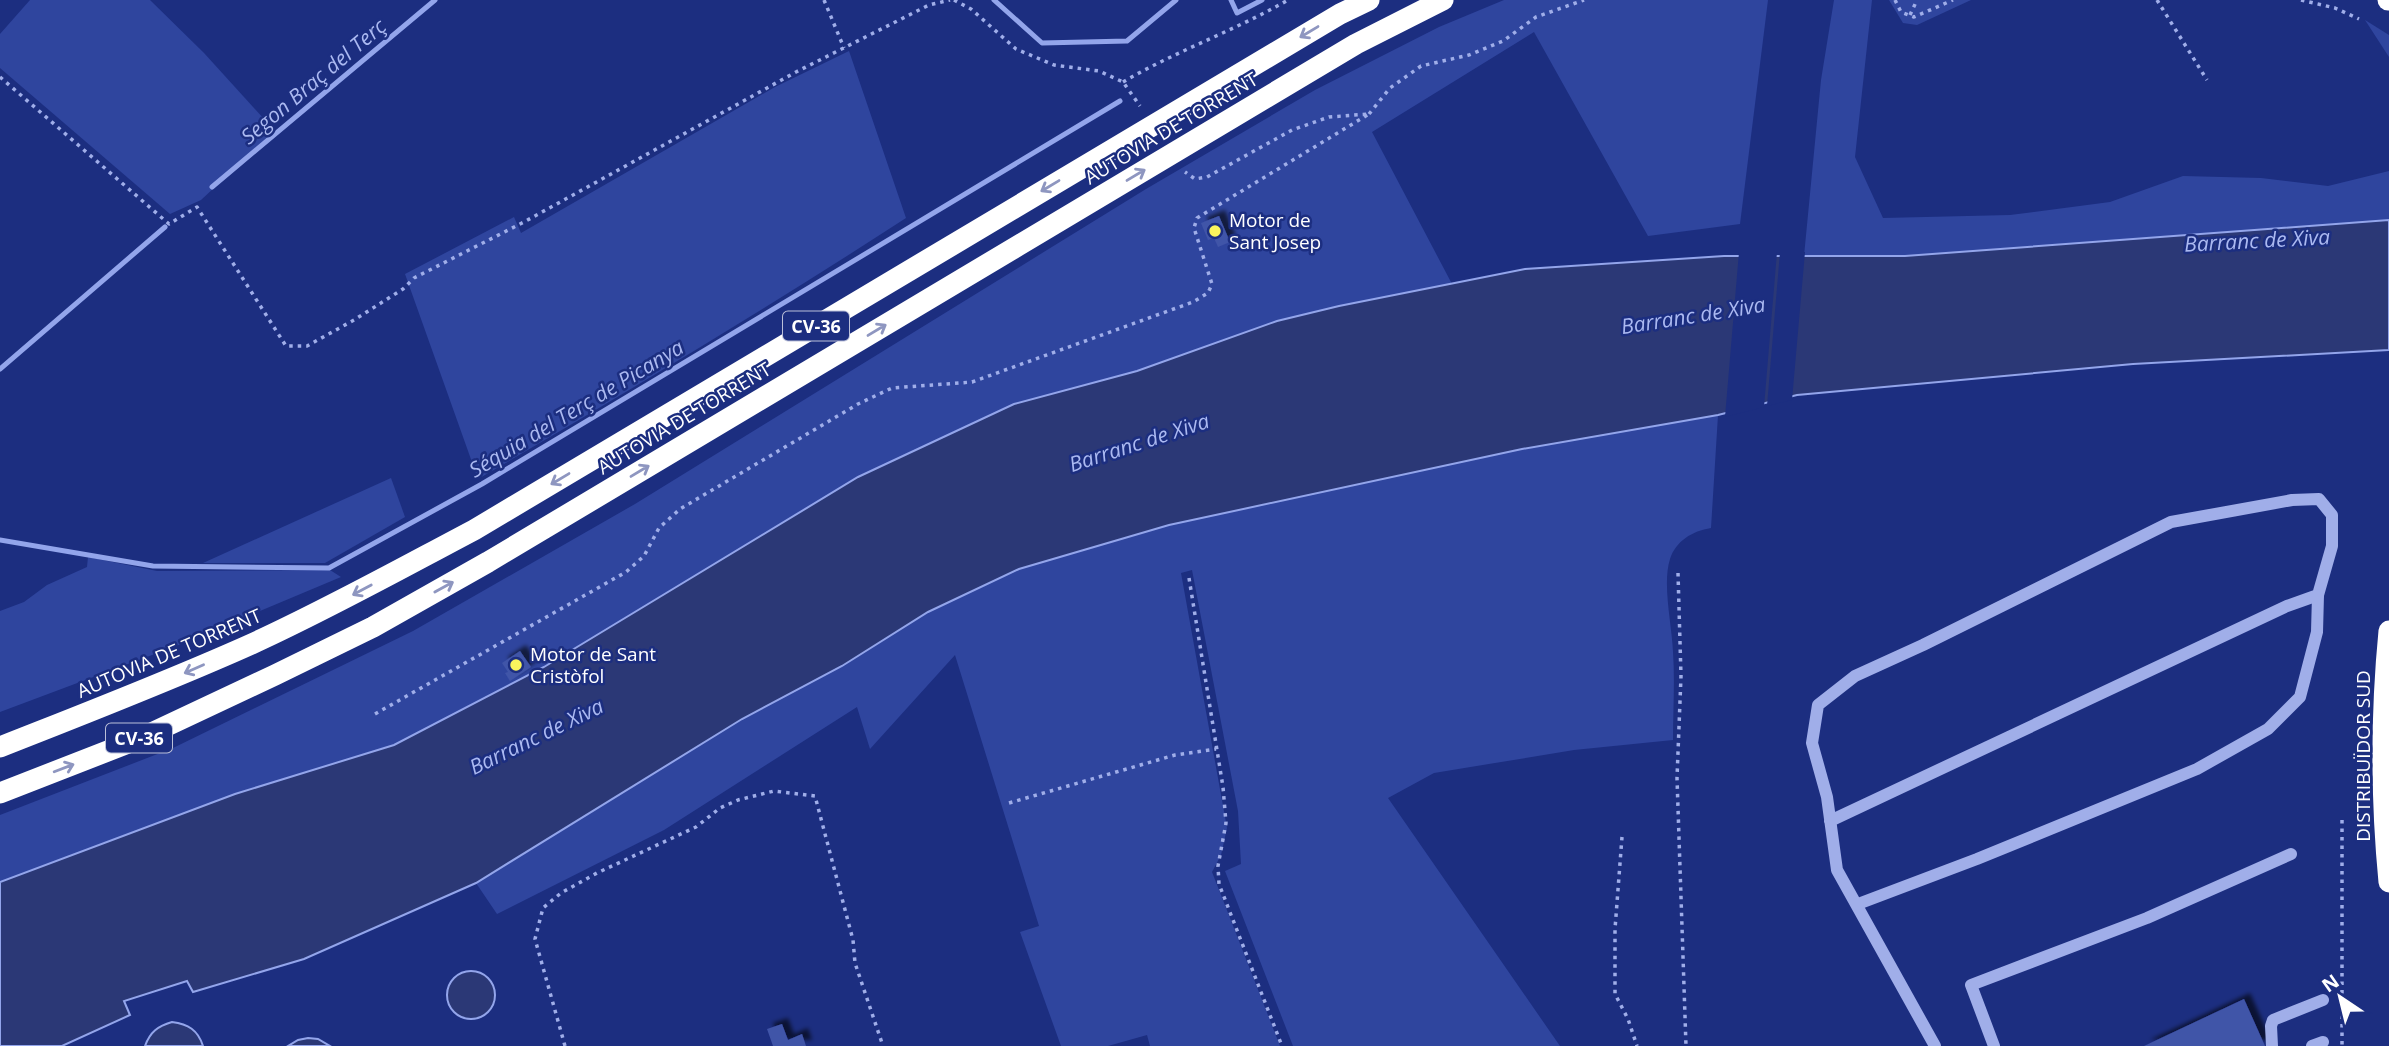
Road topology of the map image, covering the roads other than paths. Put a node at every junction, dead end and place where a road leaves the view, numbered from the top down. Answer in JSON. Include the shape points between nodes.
{"nodes":[{"id":1,"x":1369,"y":0,"type":"edge"},
{"id":2,"x":1443,"y":0,"type":"edge"},
{"id":3,"x":1459,"y":0,"type":"edge"},
{"id":4,"x":1356,"y":44,"type":"junction"},
{"id":5,"x":2318,"y":595,"type":"junction"},
{"id":6,"x":2389,"y":631,"type":"edge"},
{"id":7,"x":56,"y":725,"type":"junction"},
{"id":8,"x":0,"y":737,"type":"edge"},
{"id":9,"x":0,"y":747,"type":"edge"},
{"id":10,"x":0,"y":793,"type":"edge"},
{"id":11,"x":1830,"y":821,"type":"junction"},
{"id":12,"x":2291,"y":854,"type":"dead end"},
{"id":13,"x":2389,"y":882,"type":"edge"},
{"id":14,"x":1858,"y":904,"type":"junction"},
{"id":15,"x":2323,"y":1000,"type":"dead end"},
{"id":16,"x":1935,"y":1046,"type":"edge"},
{"id":17,"x":1994,"y":1046,"type":"edge"},
{"id":18,"x":2272,"y":1046,"type":"edge"}],
"edges":[{"from":1,"to":7,"type":"highway","name":"AUTOVIA DE TORRENT","number":"CV-36","one_way":true,"via":[[474,530],[257,641]]},
{"from":2,"to":4,"type":"highway","name":"AUTOVIA DE TORRENT","number":"CV-36"},
{"from":3,"to":4,"type":"highway"},
{"from":10,"to":4,"type":"highway","name":"AUTOVIA DE TORRENT","number":"CV-36","one_way":true,"via":[[141,738],[373,626],[488,562]]},
{"from":5,"to":11,"type":"lane"},
{"from":5,"to":11,"type":"lane","via":[[2332,546],[2332,515],[2319,499],[2171,522],[1855,676],[1818,705],[1812,743]]},
{"from":5,"to":14,"type":"lane","via":[[2317,632],[2300,697],[2268,730],[2197,769]]},
{"from":6,"to":13,"type":"highway","name":"DISTRIBUÏDOR SUD","via":[[2385,671]]},
{"from":7,"to":8,"type":"highway"},
{"from":7,"to":9,"type":"highway","name":"AUTOVIA DE TORRENT","number":"CV-36"},
{"from":11,"to":14,"type":"lane","via":[[1837,870]]},
{"from":12,"to":17,"type":"lane","via":[[2147,919],[1971,985]]},
{"from":14,"to":16,"type":"lane"},
{"from":15,"to":18,"type":"lane","via":[[2273,1020]]}]}
